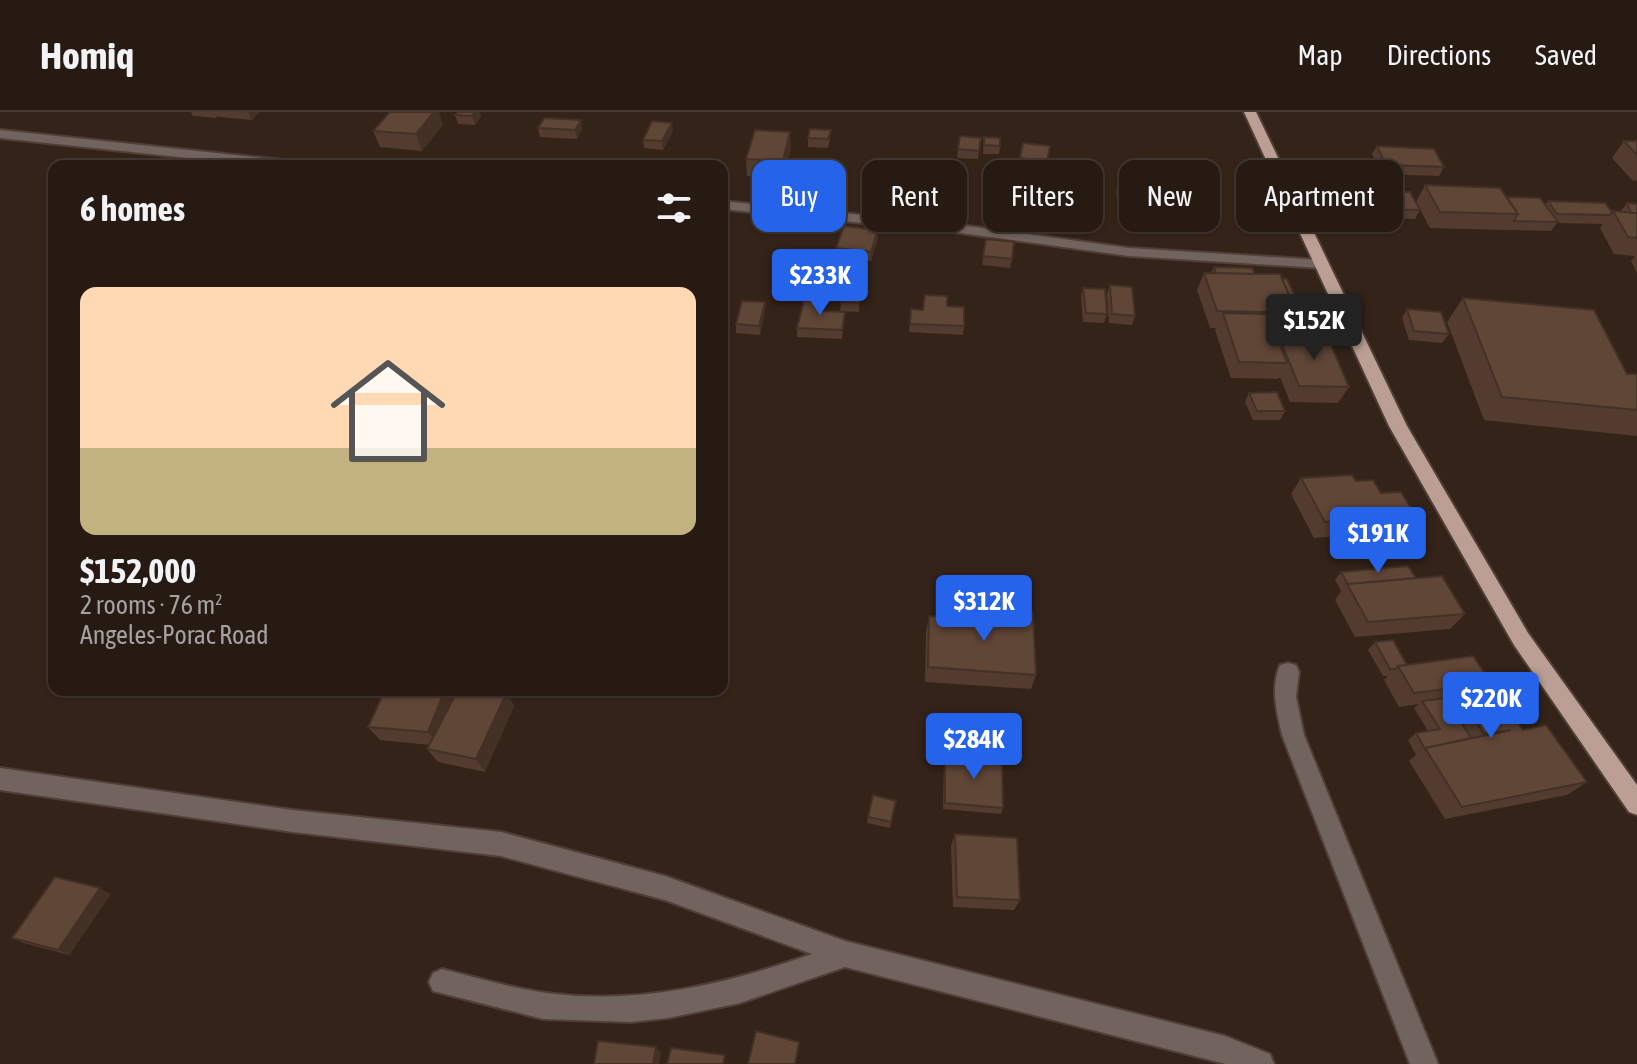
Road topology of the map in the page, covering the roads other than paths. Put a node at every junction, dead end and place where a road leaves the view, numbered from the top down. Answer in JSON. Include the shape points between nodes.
{"nodes":[{"id":1,"x":1250,"y":112,"type":"edge"},
{"id":2,"x":0,"y":134,"type":"edge"},
{"id":3,"x":245,"y":160,"type":"edge"},
{"id":4,"x":728,"y":206,"type":"edge"},
{"id":5,"x":1321,"y":264,"type":"junction"},
{"id":6,"x":1288,"y":672,"type":"dead end"},
{"id":7,"x":0,"y":779,"type":"edge"},
{"id":8,"x":1637,"y":804,"type":"edge"},
{"id":9,"x":845,"y":954,"type":"junction"},
{"id":10,"x":442,"y":982,"type":"dead end"},
{"id":11,"x":1260,"y":1064,"type":"edge"},
{"id":12,"x":1424,"y":1064,"type":"edge"}],
"edges":[{"from":1,"to":5,"type":"main road"},
{"from":2,"to":3,"type":"street"},
{"from":4,"to":5,"type":"street","via":[[1129,252]]},
{"from":5,"to":8,"type":"main road","via":[[1398,426],[1521,639]]},
{"from":6,"to":12,"type":"street","via":[[1285,697],[1293,735]]},
{"from":7,"to":9,"type":"street","via":[[501,844],[665,888]]},
{"from":9,"to":10,"type":"street","via":[[750,988],[616,1011],[553,1008]]},
{"from":9,"to":11,"type":"street","via":[[1225,1050]]}]}
